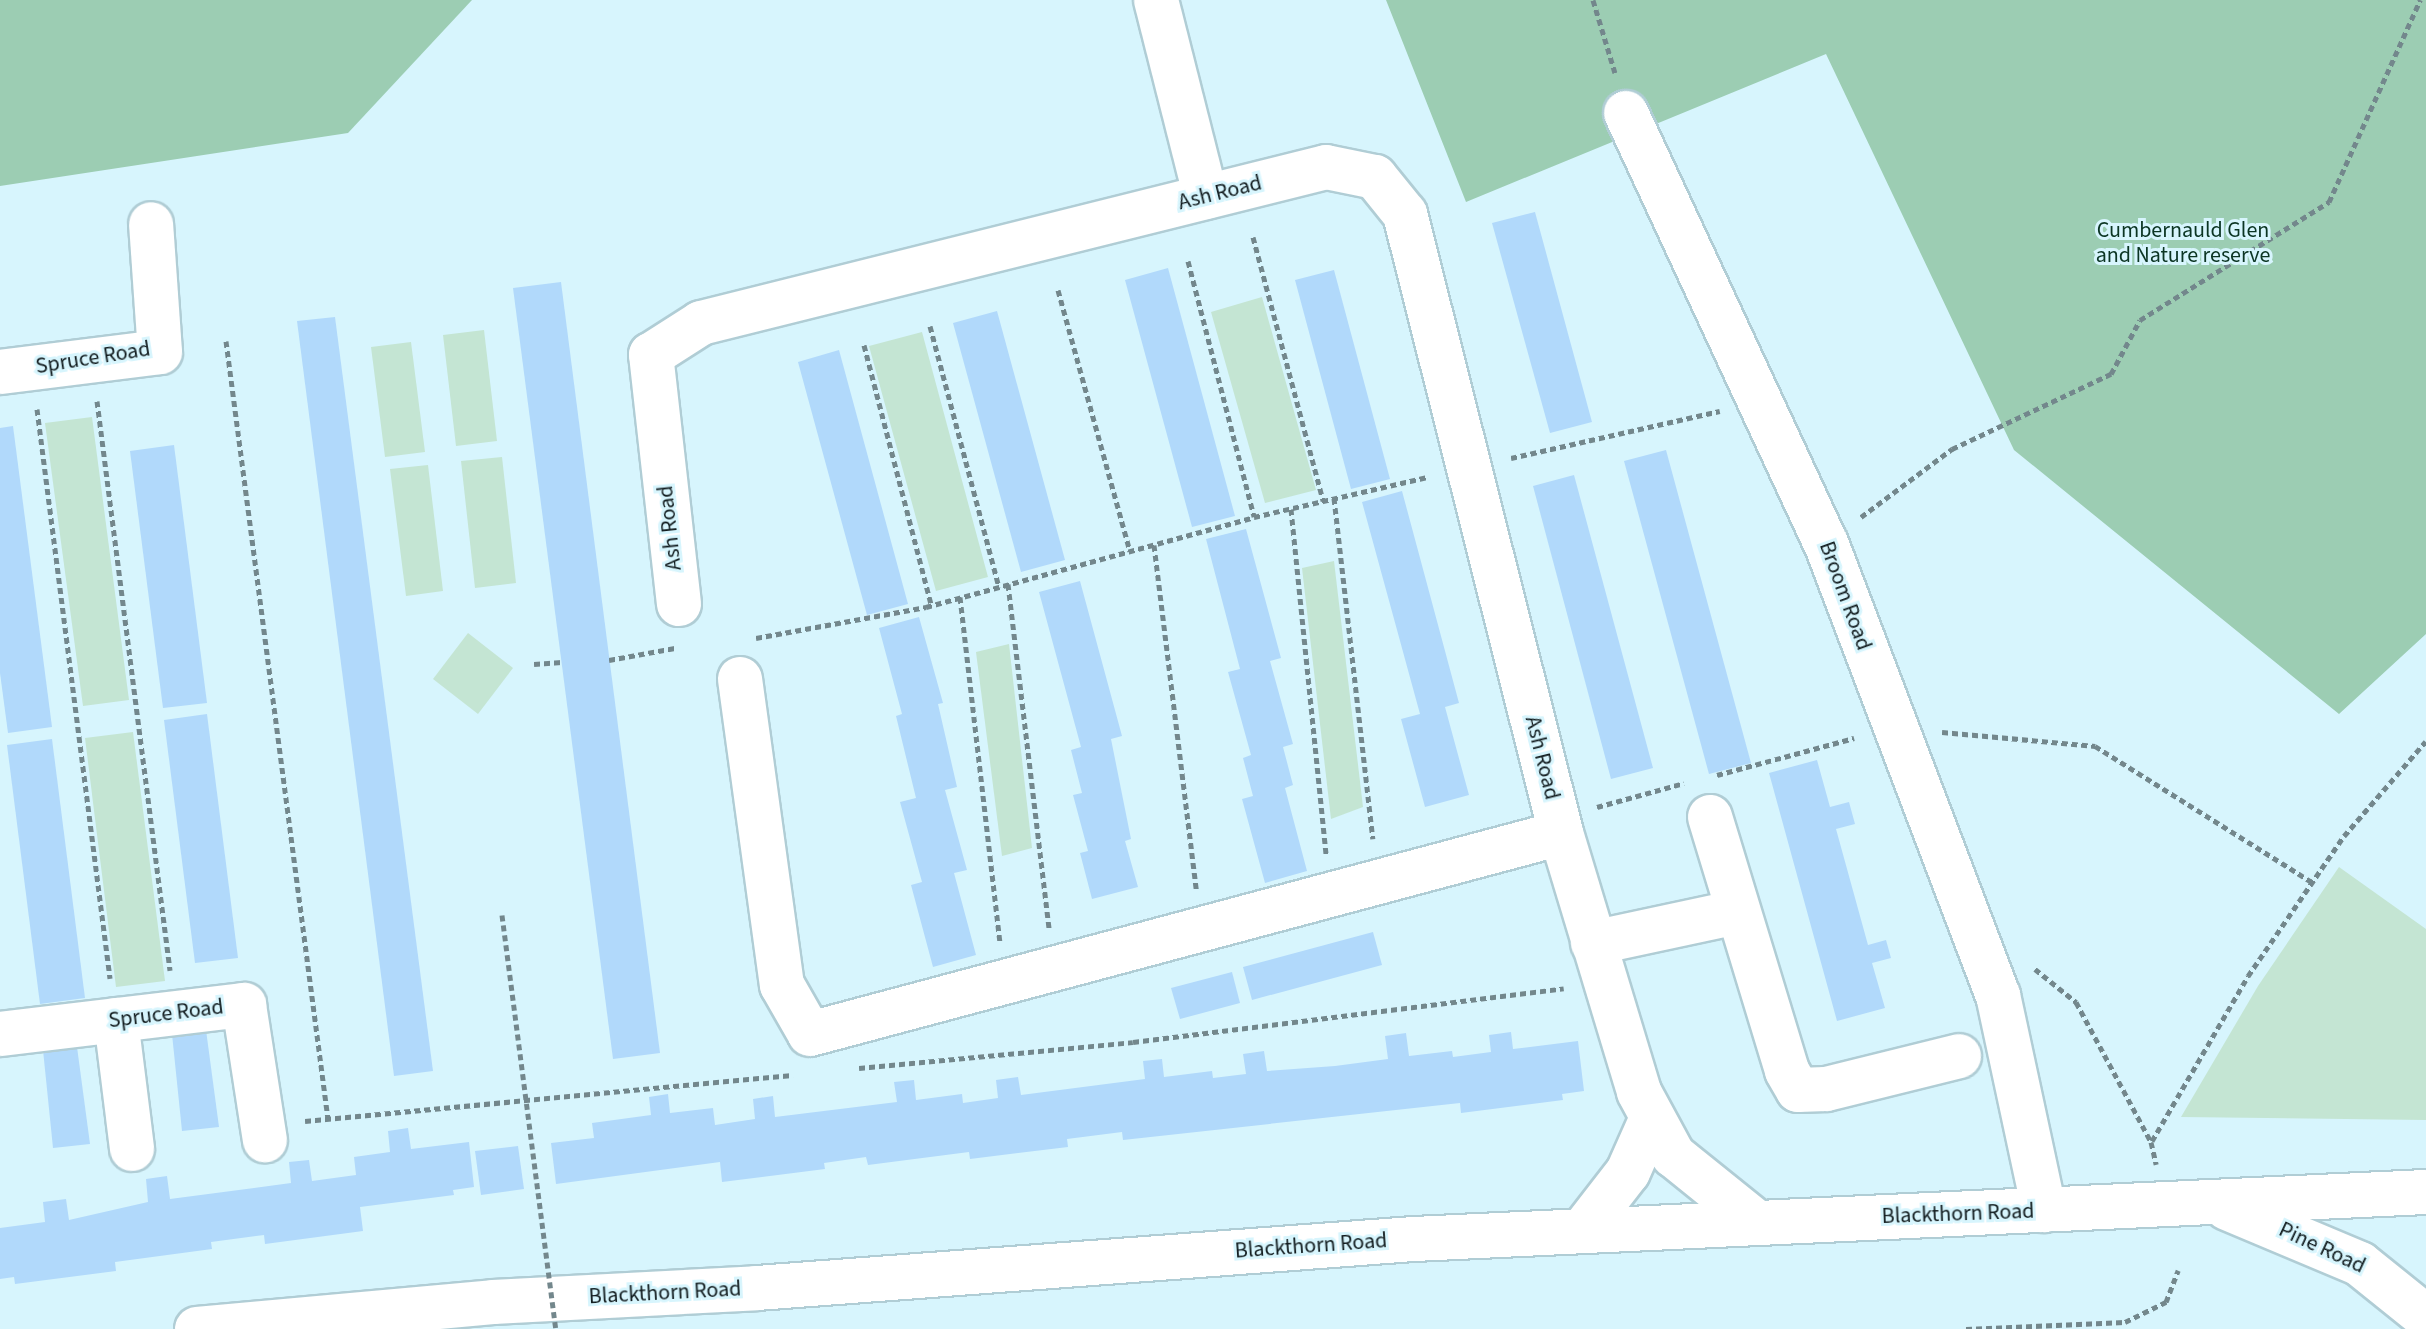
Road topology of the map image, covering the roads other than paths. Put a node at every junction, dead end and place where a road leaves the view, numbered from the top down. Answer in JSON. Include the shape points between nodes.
{"nodes":[{"id":1,"x":1156,"y":0,"type":"edge"},
{"id":2,"x":1626,"y":113,"type":"road end"},
{"id":3,"x":1206,"y":197,"type":"junction"},
{"id":4,"x":151,"y":224,"type":"dead end"},
{"id":5,"x":16,"y":370,"type":"edge"},
{"id":6,"x":679,"y":604,"type":"dead end"},
{"id":7,"x":744,"y":659,"type":"road end"},
{"id":8,"x":1705,"y":791,"type":"road end"},
{"id":9,"x":1559,"y":825,"type":"junction"},
{"id":10,"x":1737,"y":912,"type":"junction"},
{"id":11,"x":1599,"y":963,"type":"junction"},
{"id":12,"x":116,"y":1020,"type":"junction"},
{"id":13,"x":0,"y":1034,"type":"edge"},
{"id":14,"x":1959,"y":1056,"type":"dead end"},
{"id":15,"x":1651,"y":1120,"type":"junction"},
{"id":16,"x":264,"y":1132,"type":"road end"},
{"id":17,"x":132,"y":1149,"type":"dead end"},
{"id":18,"x":2426,"y":1192,"type":"edge"},
{"id":19,"x":2205,"y":1200,"type":"junction"},
{"id":20,"x":2044,"y":1210,"type":"junction"},
{"id":21,"x":1756,"y":1222,"type":"junction"},
{"id":22,"x":1583,"y":1230,"type":"junction"},
{"id":23,"x":2426,"y":1317,"type":"edge"},
{"id":24,"x":197,"y":1329,"type":"edge"}],
"edges":[{"from":1,"to":3,"type":"street"},
{"from":2,"to":20,"type":"street","name":"Broom Road","via":[[1826,543],[1998,995]]},
{"from":3,"to":6,"type":"street","name":"Ash Road","via":[[701,323],[651,355]]},
{"from":3,"to":9,"type":"street","name":"Ash Road","via":[[1326,167],[1375,177],[1405,214]]},
{"from":4,"to":5,"type":"street","name":"Spruce Road","via":[[160,352]]},
{"from":7,"to":9,"type":"street","via":[[782,985],[810,1034],[1378,882]]},
{"from":8,"to":10,"type":"street"},
{"from":9,"to":11,"type":"street","name":"Ash Road"},
{"from":10,"to":11,"type":"street"},
{"from":10,"to":14,"type":"street","via":[[1787,1071],[1798,1090],[1826,1089]]},
{"from":11,"to":15,"type":"street","name":"Ash Road"},
{"from":12,"to":13,"type":"street","name":"Spruce Road"},
{"from":12,"to":16,"type":"street","name":"Spruce Road","via":[[244,1005]]},
{"from":12,"to":17,"type":"street"},
{"from":15,"to":21,"type":"street","name":"Ash Road","via":[[1673,1155]]},
{"from":15,"to":22,"type":"street","via":[[1628,1172]]},
{"from":18,"to":19,"type":"street","name":"Blackthorn Road"},
{"from":19,"to":20,"type":"street","name":"Blackthorn Road"},
{"from":19,"to":23,"type":"street","name":"Pine Road","via":[[2360,1264],[2397,1288]]},
{"from":20,"to":21,"type":"street","name":"Blackthorn Road"},
{"from":21,"to":22,"type":"street","name":"Blackthorn Road"},
{"from":22,"to":24,"type":"street","name":"Blackthorn Road","via":[[493,1302]]}]}
